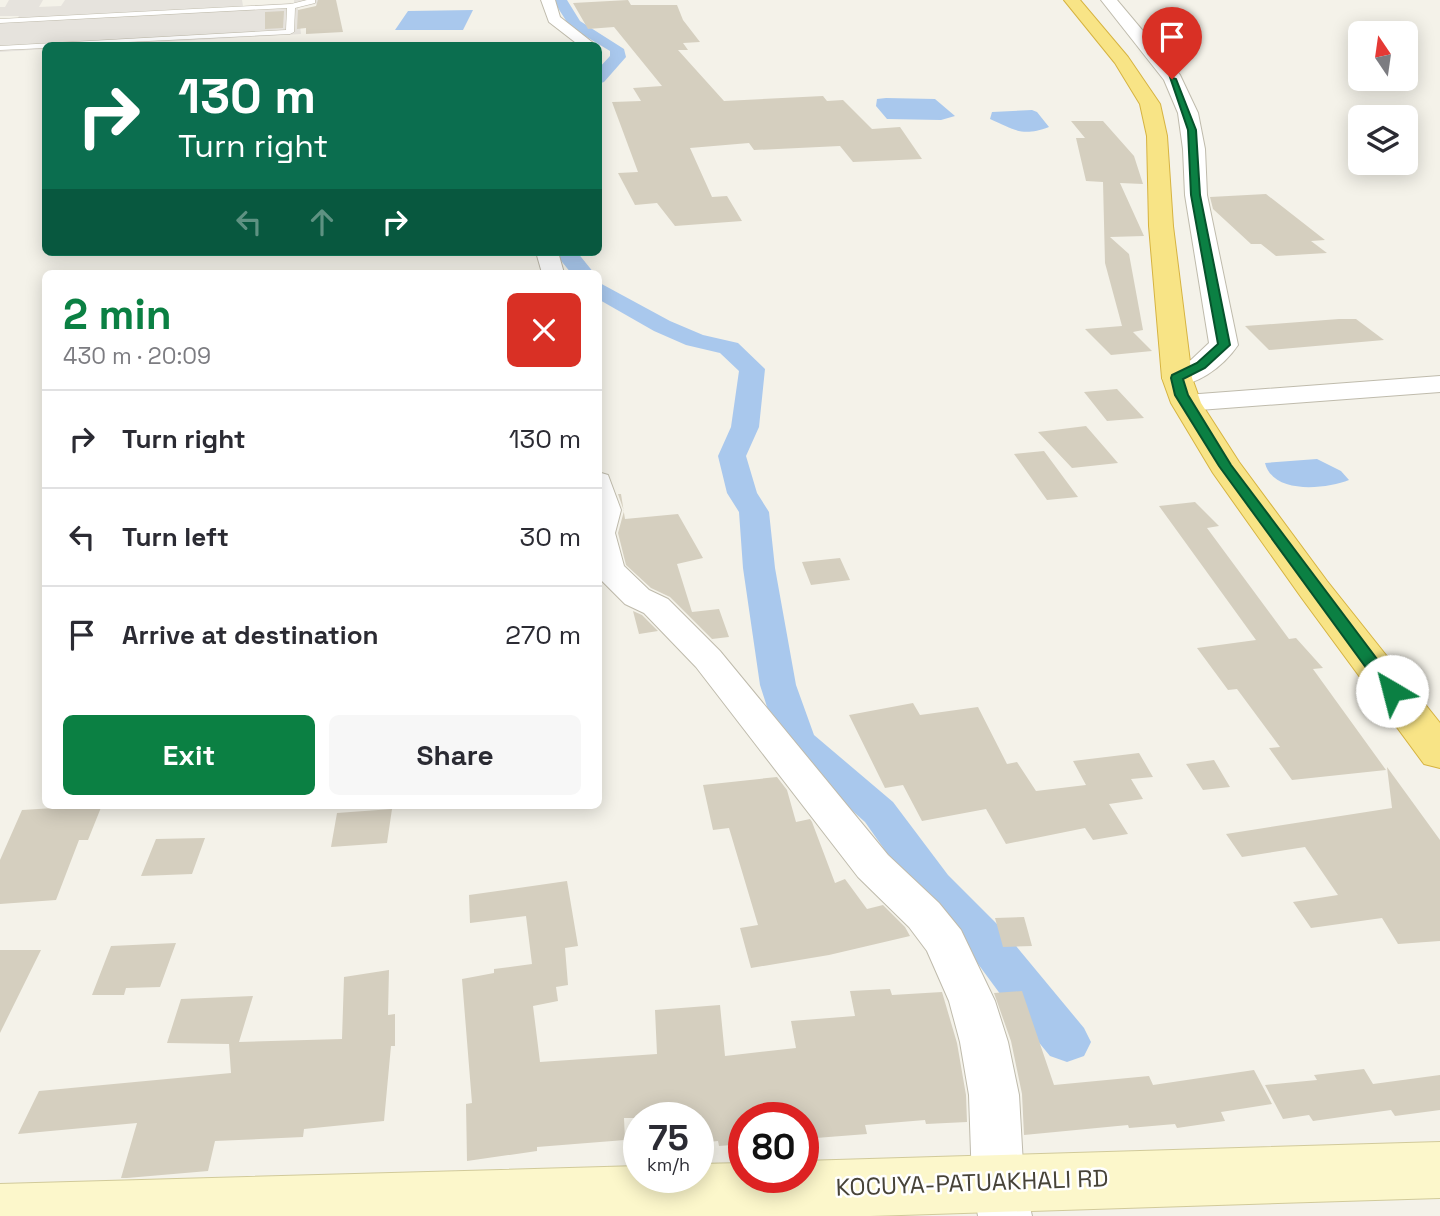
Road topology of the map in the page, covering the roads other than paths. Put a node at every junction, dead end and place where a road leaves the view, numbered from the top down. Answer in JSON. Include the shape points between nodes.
{"nodes":[{"id":1,"x":311,"y":0,"type":"edge"},
{"id":2,"x":548,"y":0,"type":"edge"},
{"id":3,"x":1072,"y":0,"type":"edge"},
{"id":4,"x":1110,"y":0,"type":"edge"},
{"id":5,"x":291,"y":6,"type":"junction"},
{"id":6,"x":0,"y":21,"type":"edge"},
{"id":7,"x":109,"y":42,"type":"edge"},
{"id":8,"x":585,"y":42,"type":"edge"},
{"id":9,"x":42,"y":46,"type":"edge"},
{"id":10,"x":0,"y":48,"type":"edge"},
{"id":11,"x":1440,"y":384,"type":"edge"},
{"id":12,"x":1181,"y":391,"type":"junction"},
{"id":13,"x":602,"y":496,"type":"edge"},
{"id":14,"x":602,"y":525,"type":"edge"},
{"id":15,"x":602,"y":541,"type":"edge"},
{"id":16,"x":1440,"y":753,"type":"edge"},
{"id":17,"x":1440,"y":1170,"type":"edge"},
{"id":18,"x":1002,"y":1199,"type":"edge"},
{"id":19,"x":0,"y":1214,"type":"edge"}],
"edges":[{"from":1,"to":5,"type":"lane"},
{"from":2,"to":8,"type":"street","via":[[554,19]]},
{"from":3,"to":12,"type":"highway","via":[[1150,104],[1157,136],[1161,226]]},
{"from":4,"to":12,"type":"street","via":[[1172,79],[1192,130],[1196,195],[1224,345]]},
{"from":5,"to":6,"type":"lane"},
{"from":5,"to":7,"type":"lane","via":[[290,32]]},
{"from":9,"to":10,"type":"lane"},
{"from":11,"to":12,"type":"street"},
{"from":12,"to":16,"type":"highway","via":[[1225,466]]},
{"from":13,"to":14,"type":"street","via":[[606,510]]},
{"from":15,"to":18,"type":"street","via":[[609,569],[637,597],[656,606],[708,659],[873,866],[945,942],[972,1000],[984,1042],[994,1095]]},
{"from":17,"to":18,"type":"main road","name":"KOCUYA-PATUAKHALI RD"},
{"from":18,"to":19,"type":"main road","name":"KOCUYA-PATUAKHALI RD"}]}
